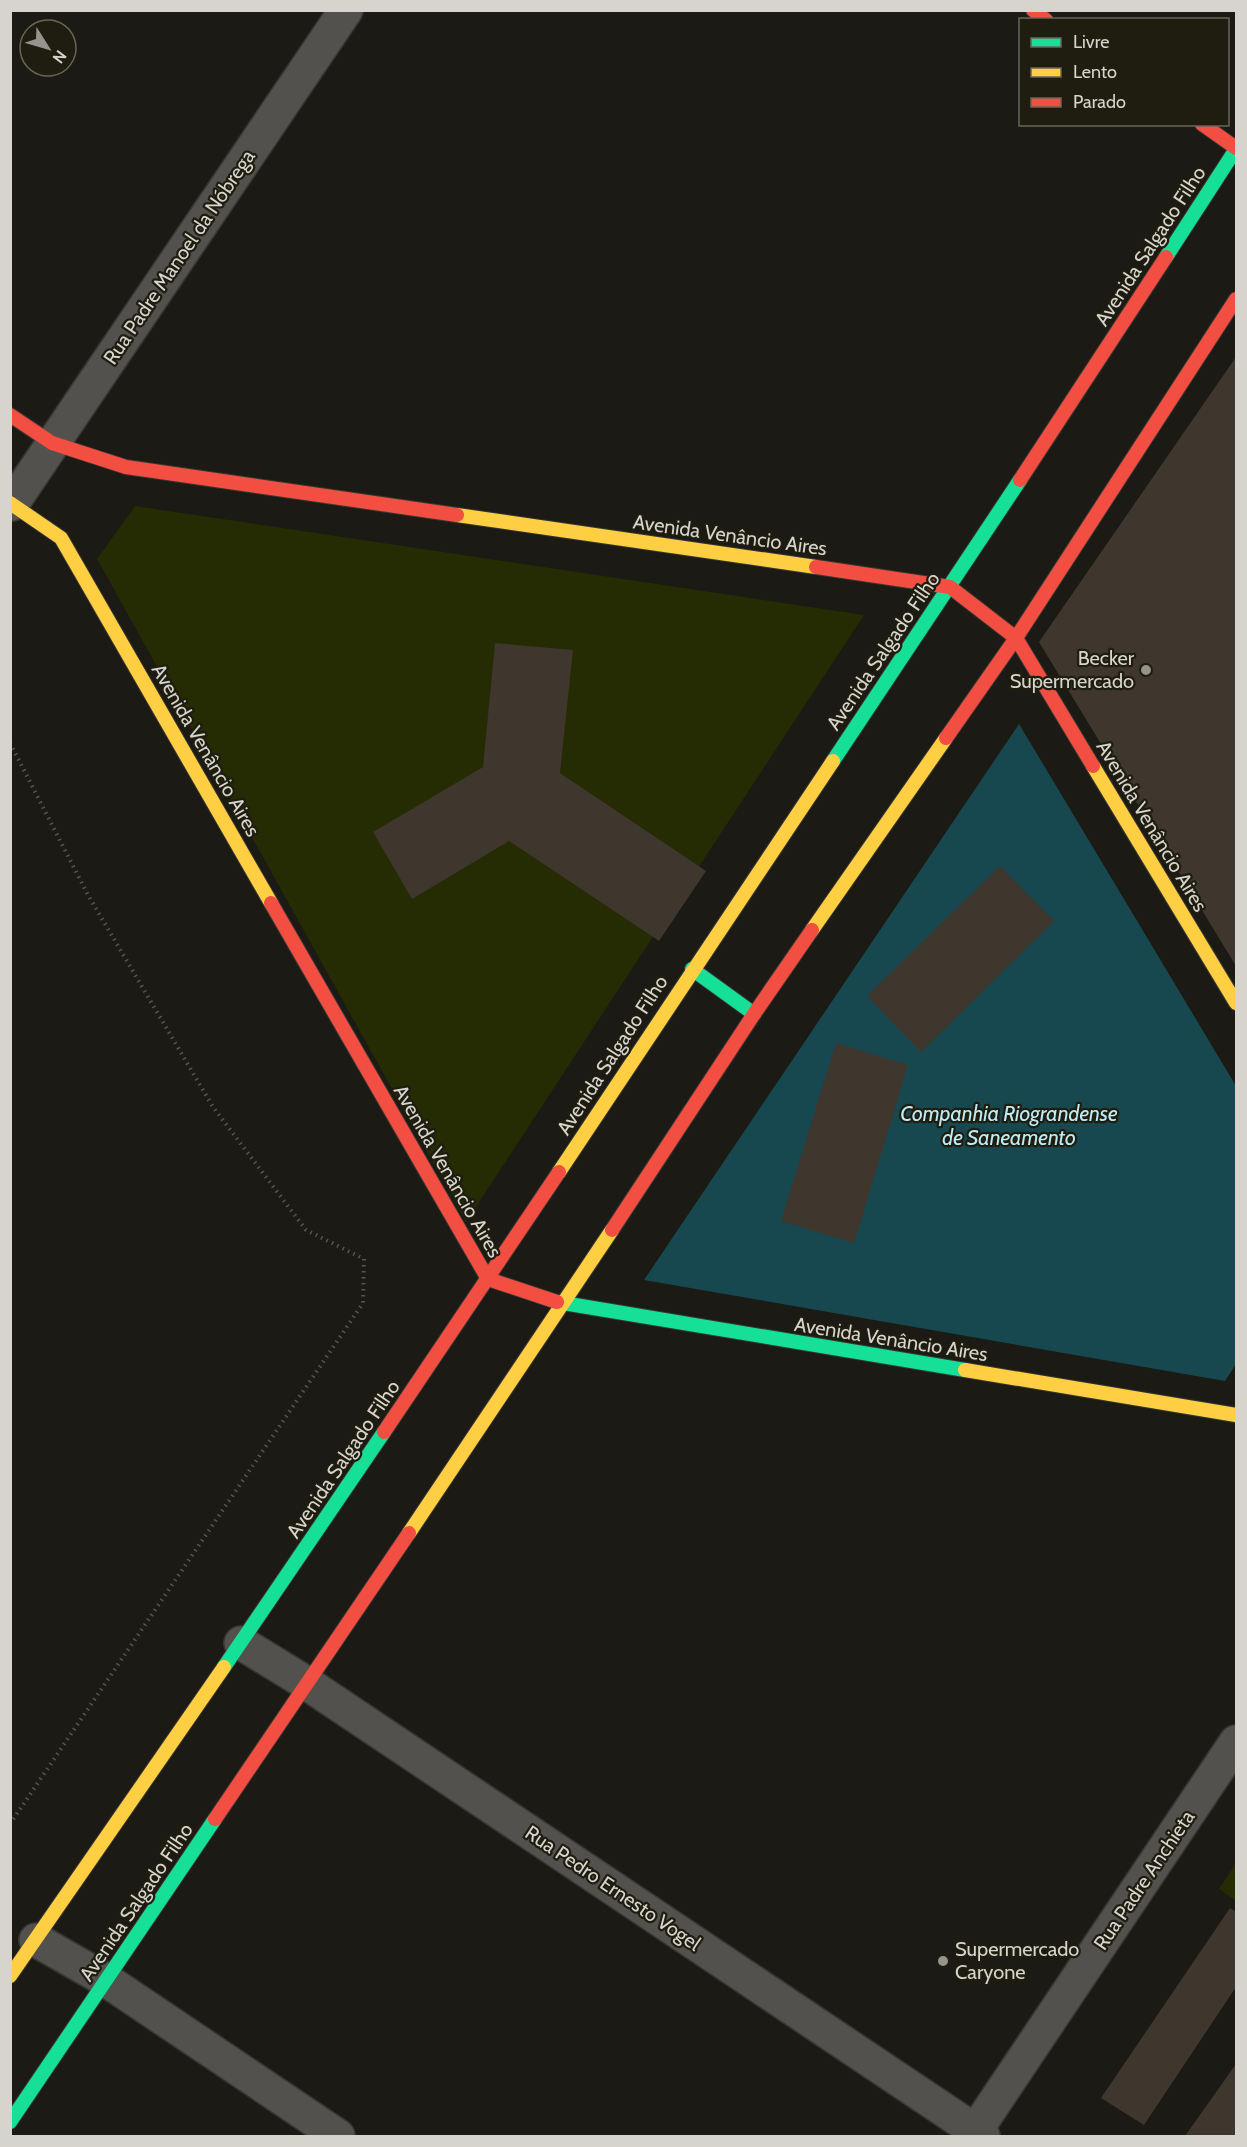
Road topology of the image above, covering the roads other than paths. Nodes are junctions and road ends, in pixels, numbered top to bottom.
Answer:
1 (346, 10) edge
2 (1205, 126) edge
3 (1236, 148) edge
4 (1236, 299) edge
5 (10, 415) edge
6 (52, 443) junction
7 (11, 504) edge
8 (950, 587) junction
9 (1016, 638) junction
10 (692, 969) junction
11 (1236, 1003) edge
12 (754, 1014) junction
13 (488, 1280) junction
14 (564, 1304) junction
15 (1236, 1415) edge
16 (241, 1643) junction
17 (308, 1684) junction
18 (1236, 1742) edge
19 (36, 1940) junction
20 (10, 1977) edge
21 (106, 1980) junction
22 (10, 2122) edge
23 (977, 2135) edge
24 (338, 2136) edge

1 - 6 street, Rua Padre Manoel da Nóbrega
2 - 3 main road
3 - 8 main road, Avenida Salgado Filho
4 - 9 main road, Avenida Salgado Filho
5 - 6 main road, Avenida Venâncio Aires
6 - 7 street, Rua Padre Manoel da Nóbrega
6 - 8 main road, Avenida Venâncio Aires
7 - 13 main road, Avenida Venâncio Aires
8 - 9 main road, Avenida Venâncio Aires
8 - 10 main road, Avenida Salgado Filho
9 - 11 main road, Avenida Venâncio Aires
9 - 12 main road, Avenida Salgado Filho
10 - 12 main road
10 - 13 main road, Avenida Salgado Filho
12 - 14 main road, Avenida Salgado Filho
13 - 14 main road, Avenida Venâncio Aires
13 - 16 main road, Avenida Salgado Filho
14 - 15 main road, Avenida Venâncio Aires
14 - 17 main road, Avenida Salgado Filho
16 - 17 street, Rua Pedro Ernesto Vogel
16 - 19 main road, Avenida Salgado Filho
17 - 21 main road, Avenida Salgado Filho
17 - 23 street, Rua Pedro Ernesto Vogel
18 - 23 street, Rua Padre Anchieta
19 - 20 main road, Avenida Salgado Filho
19 - 21 street
21 - 22 main road, Avenida Salgado Filho
21 - 24 street

